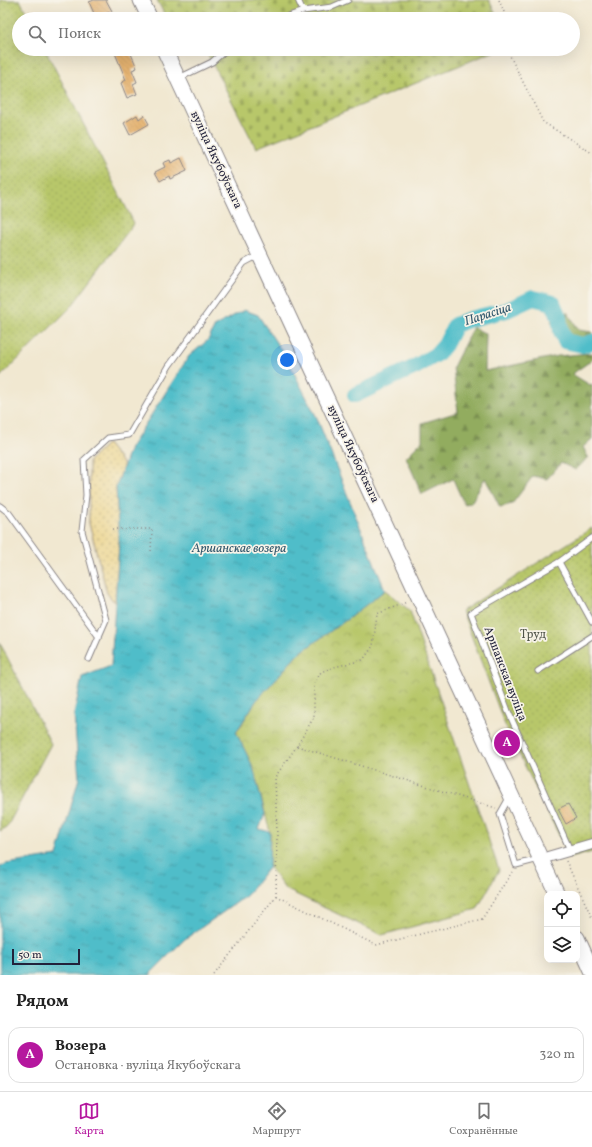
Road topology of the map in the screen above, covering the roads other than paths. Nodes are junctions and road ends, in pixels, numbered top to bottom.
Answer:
1 (141, 0) edge
2 (298, 0) edge
3 (348, 0) edge
4 (303, 11) junction
5 (147, 12) edge
6 (300, 12) edge
7 (167, 56) edge
8 (219, 56) edge
9 (178, 79) junction
10 (260, 254) junction
11 (0, 506) edge
12 (592, 538) edge
13 (559, 562) junction
14 (592, 622) edge
15 (592, 636) edge
16 (99, 637) junction
17 (89, 659) dead end
18 (538, 671) dead end
19 (511, 796) junction
20 (592, 844) edge
21 (566, 851) junction
22 (541, 859) junction
23 (556, 891) edge
24 (580, 945) edge
25 (592, 971) edge

1 - 5 main road
2 - 4 lane
3 - 4 lane
4 - 6 lane
7 - 9 main road, вуліца Якубоўскага
8 - 9 lane
9 - 10 main road, вуліца Якубоўскага
10 - 16 lane
10 - 19 main road, вуліца Якубоўскага
11 - 16 lane
12 - 13 lane
13 - 14 lane
13 - 21 lane, Аршанская вуліца
15 - 18 lane
16 - 17 lane
19 - 22 main road, вуліца Якубоўскага
19 - 22 lane
20 - 21 street
21 - 22 street
22 - 23 main road, вуліца Якубоўскага
24 - 25 main road

